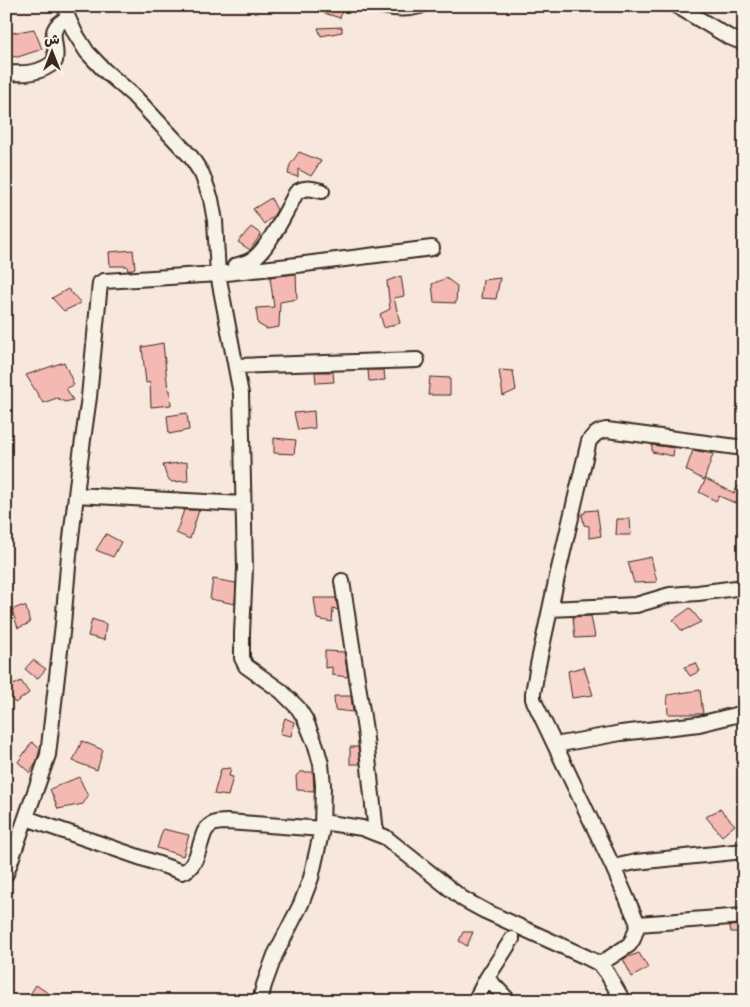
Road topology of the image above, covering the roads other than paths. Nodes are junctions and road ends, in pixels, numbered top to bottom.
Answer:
1 (382, 6) edge
2 (420, 6) edge
3 (677, 6) edge
4 (67, 12) edge
5 (744, 43) edge
6 (6, 73) edge
7 (322, 192) dead end
8 (432, 248) dead end
9 (223, 273) junction
10 (417, 360) dead end
11 (236, 366) junction
12 (744, 448) edge
13 (76, 495) junction
14 (243, 504) junction
15 (342, 581) dead end
16 (744, 587) edge
17 (550, 609) junction
18 (744, 713) edge
19 (555, 745) junction
20 (26, 818) junction
21 (322, 825) junction
22 (376, 833) junction
23 (744, 851) edge
24 (613, 866) junction
25 (6, 874) edge
26 (744, 916) edge
27 (638, 924) junction
28 (512, 940) dead end
29 (600, 964) junction
30 (487, 978) junction
31 (260, 1001) edge
32 (475, 1001) edge
33 (509, 1001) edge
34 (623, 1001) edge

1 - 2 street
3 - 5 street
4 - 6 street
4 - 9 street
7 - 9 street
8 - 9 street
9 - 11 street
9 - 13 street
10 - 11 street
11 - 14 street
12 - 17 street
13 - 14 street
13 - 20 street
14 - 21 street
15 - 22 street
16 - 17 street
17 - 19 street
18 - 19 street
19 - 24 street
20 - 21 street
20 - 25 street
21 - 22 street
21 - 31 street
22 - 29 street
23 - 24 street
24 - 27 street
26 - 27 street
27 - 29 street
28 - 30 street
29 - 34 street
30 - 32 street
30 - 33 street

